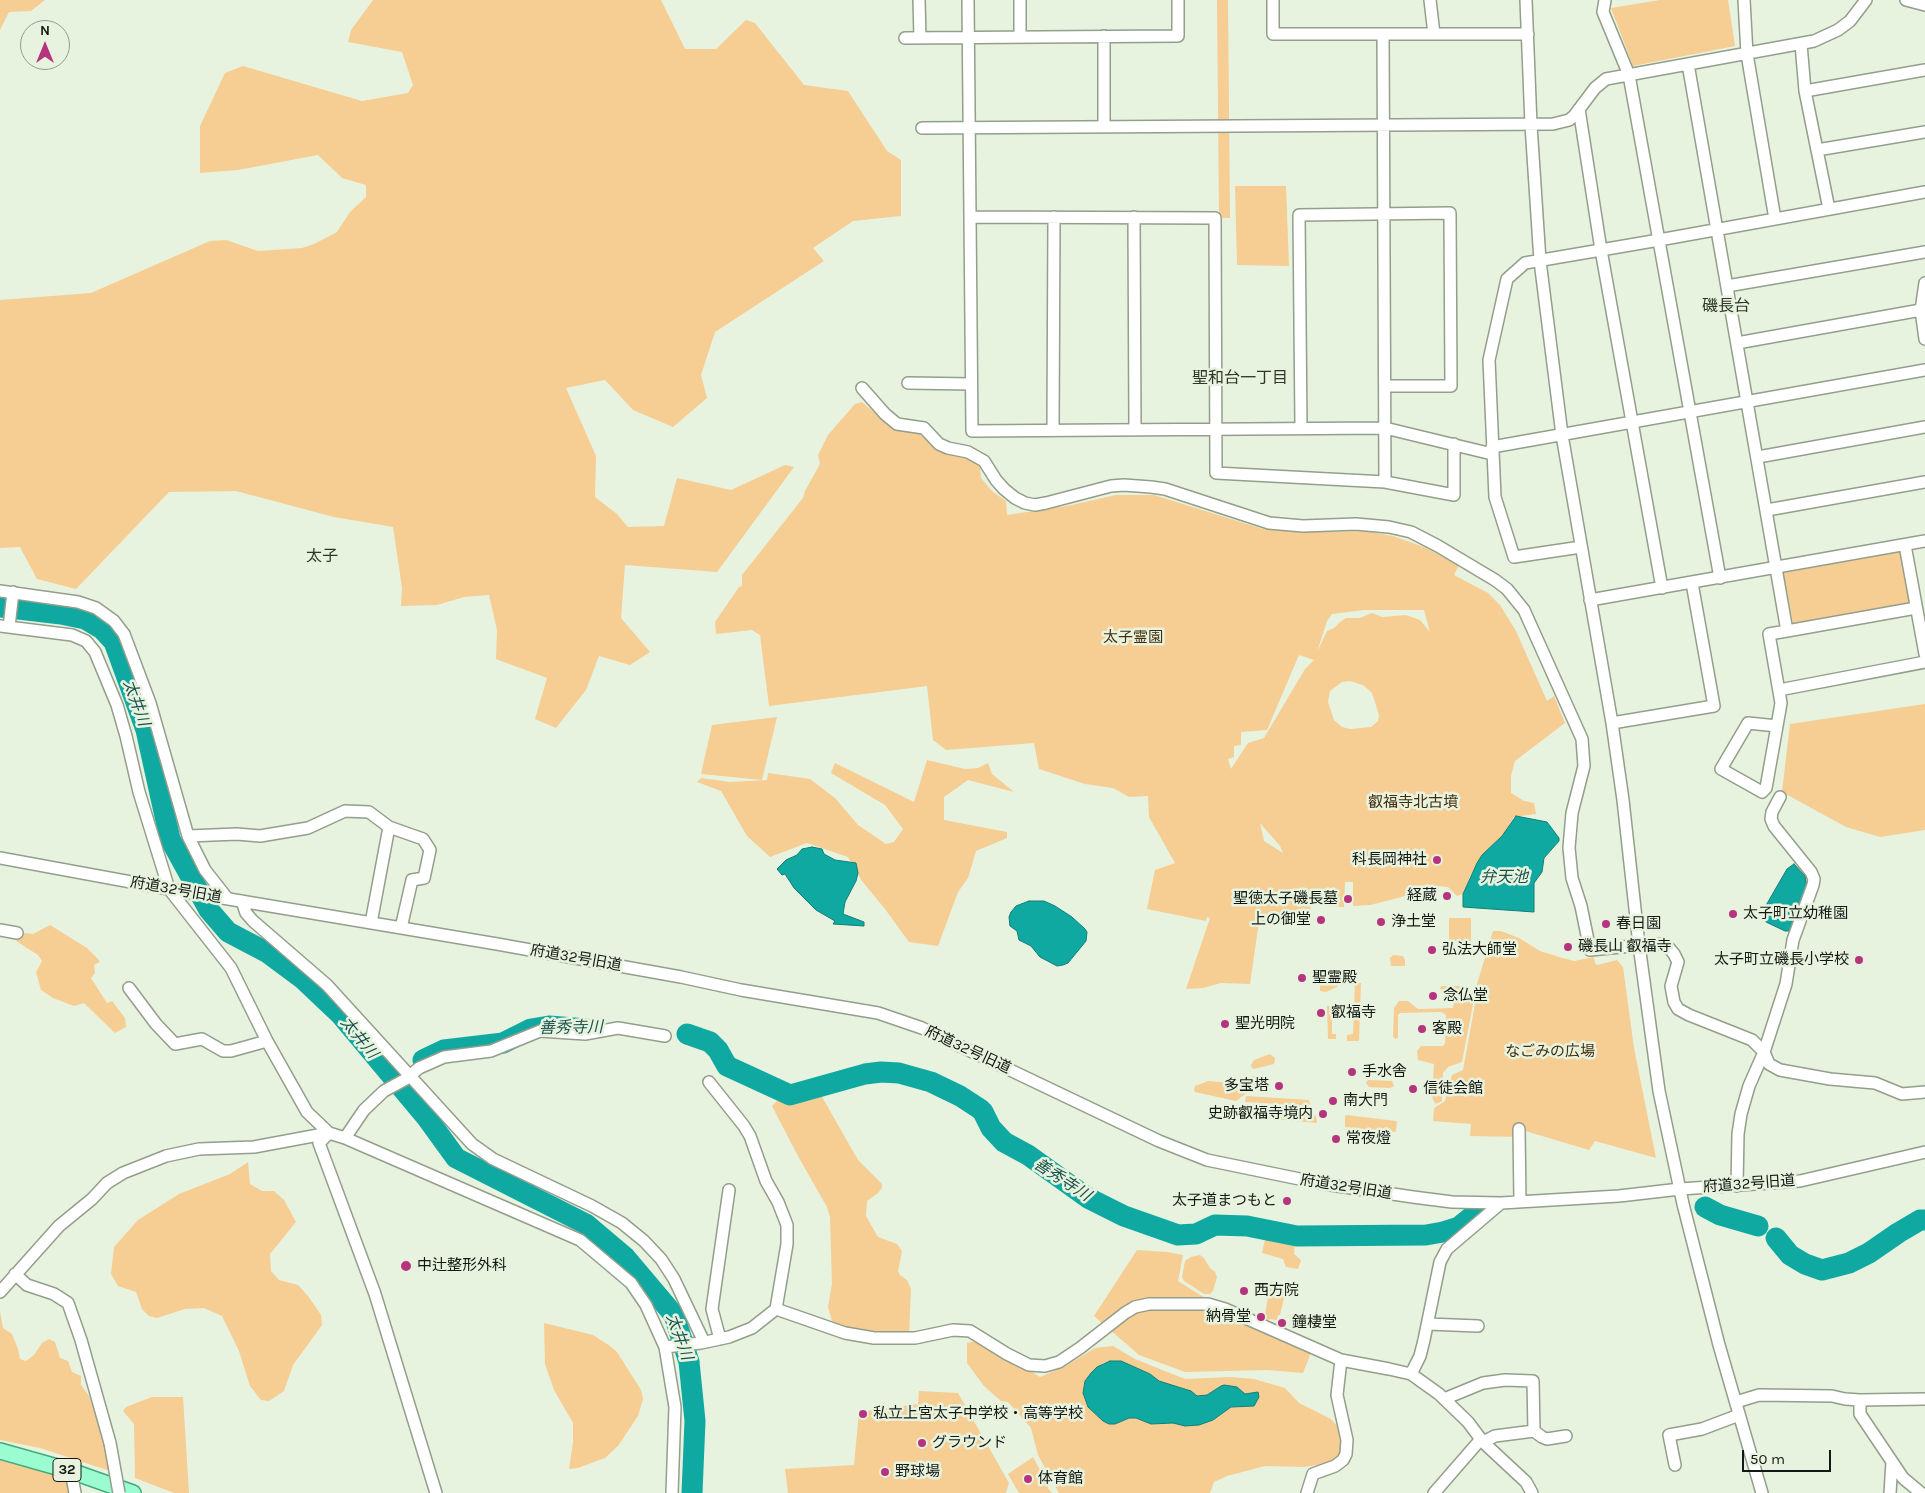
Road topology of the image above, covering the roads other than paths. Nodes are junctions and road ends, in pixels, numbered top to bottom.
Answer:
1 (919, 0) edge
2 (968, 0) edge
3 (1020, 0) edge
4 (1178, 0) edge
5 (1274, 0) edge
6 (1430, 0) edge
7 (1526, 0) edge
8 (1606, 0) edge
9 (1744, 0) edge
10 (1866, 0) edge
11 (1906, 0) edge
12 (1925, 5) edge
13 (1383, 34) junction
14 (1434, 34) junction
15 (1528, 34) junction
16 (1104, 36) junction
17 (1020, 37) junction
18 (905, 38) dead end
19 (920, 38) junction
20 (968, 38) junction
21 (1801, 44) junction
22 (1747, 54) junction
23 (1688, 64) junction
24 (1925, 70) edge
25 (1630, 75) junction
26 (1805, 90) junction
27 (1579, 109) junction
28 (1384, 124) junction
29 (1531, 125) junction
30 (1104, 127) junction
31 (922, 128) dead end
32 (969, 128) junction
33 (1925, 132) edge
34 (1817, 150) junction
35 (1925, 192) edge
36 (1828, 209) junction
37 (1384, 214) junction
38 (1134, 217) junction
39 (970, 218) junction
40 (1054, 218) junction
41 (1775, 219) junction
42 (1717, 230) junction
43 (1659, 240) junction
44 (1601, 250) junction
45 (1925, 252) edge
46 (1540, 261) junction
47 (1925, 284) edge
48 (1727, 286) junction
49 (1921, 310) junction
50 (1925, 339) edge
51 (1737, 343) junction
52 (1925, 370) edge
53 (908, 383) dead end
54 (971, 384) junction
55 (1385, 386) junction
56 (862, 388) dead end
57 (1748, 402) junction
58 (1689, 413) junction
59 (1632, 423) junction
60 (1301, 427) junction
61 (1925, 427) edge
62 (1135, 428) junction
63 (1216, 428) junction
64 (1385, 428) junction
65 (1053, 429) junction
66 (972, 431) junction
67 (1562, 436) junction
68 (1454, 444) junction
69 (1492, 451) junction
70 (968, 452) junction
71 (1758, 457) junction
72 (1385, 482) junction
73 (1925, 482) edge
74 (1767, 510) junction
75 (1925, 541) edge
76 (1905, 545) junction
77 (1581, 547) junction
78 (1777, 568) junction
79 (1720, 578) junction
80 (1692, 583) junction
81 (1662, 588) junction
82 (0, 591) edge
83 (13, 595) junction
84 (1590, 600) junction
85 (1916, 608) junction
86 (6, 624) edge
87 (1787, 631) junction
88 (1925, 654) edge
89 (1925, 662) edge
90 (1779, 690) junction
91 (1612, 723) junction
92 (1777, 726) junction
93 (1780, 797) dead end
94 (389, 826) junction
95 (188, 836) junction
96 (0, 858) edge
97 (170, 889) junction
98 (223, 898) junction
99 (242, 901) junction
100 (371, 923) junction
101 (401, 928) junction
102 (0, 930) edge
103 (17, 933) dead end
104 (1639, 945) junction
105 (129, 988) dead end
106 (665, 1036) dead end
107 (267, 1041) junction
108 (1764, 1052) junction
109 (408, 1077) junction
110 (709, 1082) dead end
111 (1925, 1092) edge
112 (1518, 1130) dead end
113 (329, 1133) junction
114 (345, 1138) junction
115 (1925, 1152) edge
116 (1736, 1186) junction
117 (1680, 1189) junction
118 (729, 1190) dead end
119 (1520, 1202) junction
120 (1501, 1203) junction
121 (15, 1274) junction
122 (0, 1292) edge
123 (776, 1310) junction
124 (1428, 1324) junction
125 (1478, 1326) dead end
126 (720, 1339) junction
127 (702, 1343) junction
128 (668, 1347) junction
129 (1340, 1360) junction
130 (1411, 1374) junction
131 (1444, 1398) junction
132 (1925, 1399) edge
133 (1860, 1400) junction
134 (1736, 1402) junction
135 (1740, 1415) junction
136 (1534, 1431) junction
137 (1566, 1436) dead end
138 (1482, 1441) junction
139 (0, 1450) edge
140 (1892, 1462) junction
141 (1674, 1465) dead end
142 (71, 1472) junction
143 (75, 1493) edge
144 (119, 1493) edge
145 (133, 1493) edge
146 (436, 1493) edge
147 (672, 1493) edge
148 (1307, 1493) edge
149 (1434, 1493) edge
150 (1532, 1493) edge
151 (1762, 1493) edge
152 (1890, 1493) edge
153 (1921, 1493) edge

1 - 19 street
2 - 20 street
3 - 17 street
4 - 16 street
5 - 13 street
6 - 14 street
7 - 15 street
8 - 25 street
9 - 22 street
10 - 21 street
11 - 12 street
13 - 14 street
13 - 28 street
14 - 15 street
15 - 29 street
16 - 17 street
16 - 30 street
17 - 20 street
18 - 19 street
19 - 20 street
20 - 32 street
21 - 22 street
21 - 26 street
22 - 23 street
22 - 41 street
23 - 25 street
23 - 42 street
24 - 26 street
25 - 27 street
25 - 43 street
26 - 34 street
27 - 29 street
27 - 44 street
28 - 29 street
28 - 30 street
28 - 37 street
29 - 46 street
30 - 32 street
31 - 32 street
32 - 39 street
33 - 34 street
34 - 36 street
35 - 36 street
36 - 41 street
37 - 55 street
37 - 55 street
37 - 60 street
38 - 40 street
38 - 62 street
38 - 63 street
39 - 40 street
39 - 54 street
40 - 65 street
41 - 42 street
42 - 43 street
42 - 48 street
43 - 44 street
43 - 58 street
44 - 46 street
44 - 59 street
45 - 48 street
46 - 67 street
46 - 69 street
47 - 49 street
48 - 51 street
49 - 50 street
49 - 51 street
51 - 57 street
52 - 57 street
53 - 54 street
54 - 66 street
55 - 64 street
56 - 70 street
57 - 58 street
57 - 71 street
58 - 59 street
58 - 79 street
59 - 67 street
59 - 81 street
60 - 63 street
60 - 64 street
61 - 71 street
62 - 63 street
62 - 65 street
63 - 72 street
64 - 68 street
64 - 72 street
65 - 66 street
66 - 70 street
67 - 69 street
67 - 77 street
68 - 69 street
68 - 72 street
69 - 77 street
70 - 104 street
71 - 74 street
73 - 74 street
74 - 78 street
75 - 76 street
76 - 78 street
76 - 85 street
77 - 84 street
78 - 79 street
78 - 87 street
79 - 80 street
80 - 81 street
80 - 91 street
81 - 84 street
82 - 83 street
83 - 86 street
83 - 95 street
84 - 91 street
85 - 87 street
85 - 88 street
86 - 97 street
87 - 90 street
89 - 90 street
90 - 92 street
91 - 104 street
92 - 92 street
93 - 108 street
94 - 95 street
94 - 100 street
94 - 101 street
95 - 98 street
96 - 97 street, 府道32号旧道
97 - 98 street, 府道32号旧道
97 - 107 street
98 - 99 street, 府道32号旧道
99 - 100 street, 府道32号旧道
99 - 109 street
100 - 101 street, 府道32号旧道
101 - 120 street, 府道32号旧道
102 - 103 street
104 - 108 street
104 - 117 street
105 - 107 street
106 - 109 street
107 - 113 street
108 - 111 street
108 - 116 street
109 - 114 street
109 - 127 street
110 - 123 street
112 - 119 street
113 - 114 street
113 - 121 street
113 - 146 street
114 - 128 street
115 - 116 street, 府道32号旧道
116 - 117 street, 府道32号旧道
117 - 119 street, 府道32号旧道
117 - 134 street
118 - 126 street
119 - 120 street, 府道32号旧道
120 - 124 street
121 - 122 street
121 - 144 street, bridge
123 - 126 street
123 - 129 street
124 - 125 street
124 - 130 street
126 - 127 street
127 - 128 street
128 - 147 street
129 - 130 street
129 - 148 street
130 - 131 street
131 - 136 street
131 - 138 street
132 - 133 street
133 - 134 street
133 - 140 street
134 - 135 street
135 - 141 street
135 - 151 street
136 - 137 street
136 - 138 street
138 - 149 street
138 - 150 street
139 - 142 main road, 32
140 - 152 street
140 - 153 street
142 - 143 street
142 - 145 main road, 32

